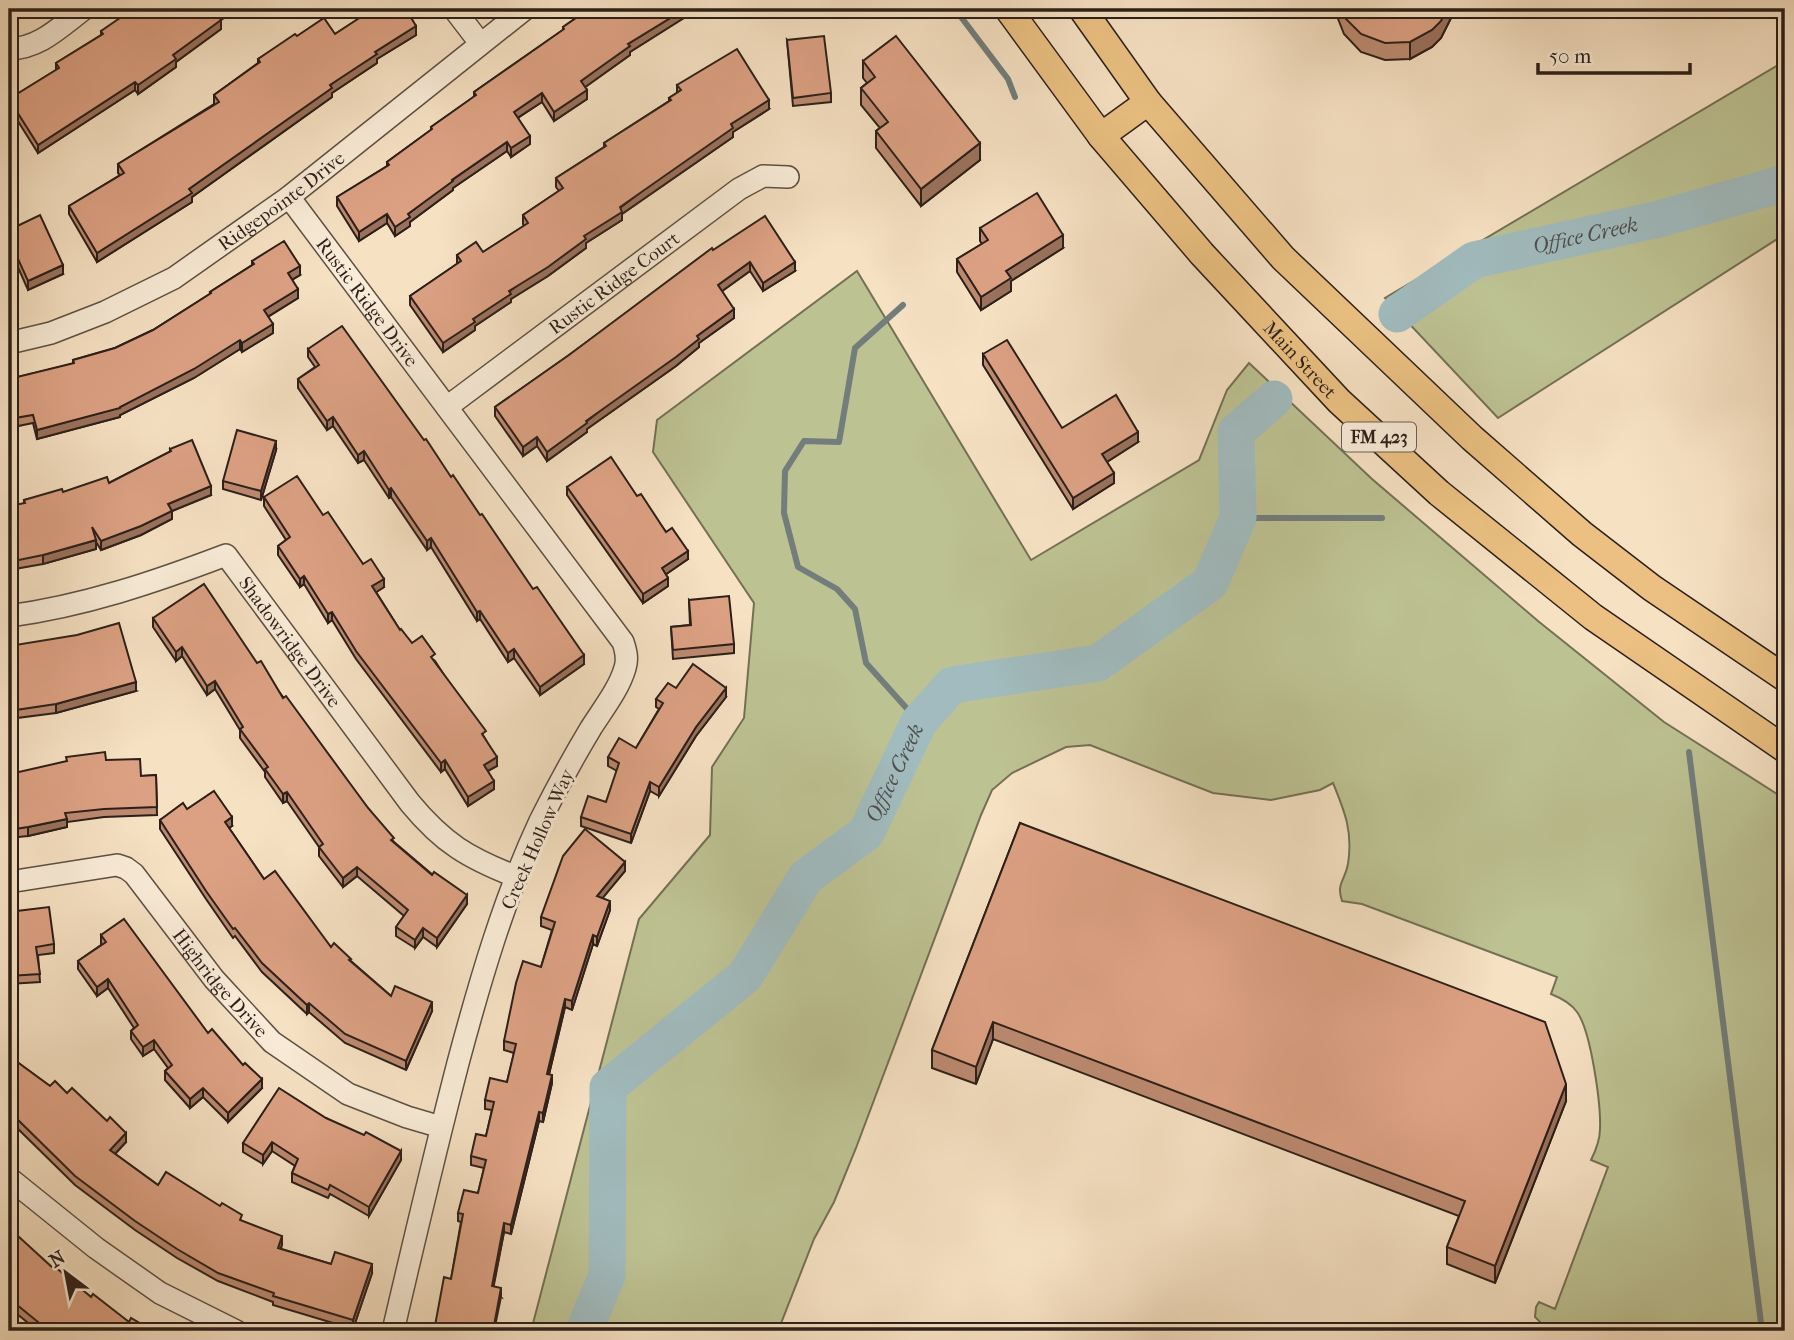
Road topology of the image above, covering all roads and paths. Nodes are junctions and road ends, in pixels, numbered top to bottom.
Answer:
1 (84, 9) edge
2 (454, 9) edge
3 (525, 9) edge
4 (1008, 9) edge
5 (1082, 9) edge
6 (480, 43) junction
7 (9, 49) edge
8 (1149, 102) junction
9 (1101, 136) junction
10 (788, 177) dead end
11 (289, 197) junction
12 (9, 343) edge
13 (447, 407) junction
14 (9, 616) edge
15 (1785, 678) edge
16 (1785, 749) edge
17 (517, 877) junction
18 (9, 882) edge
19 (441, 1127) junction
20 (9, 1178) edge
21 (236, 1331) edge
22 (393, 1331) edge

1 - 7 street
2 - 6 street
3 - 6 street, Ridgepointe Drive
4 - 9 main road, Main Street / FM 423
5 - 8 main road, FM 423
6 - 11 street, Ridgepointe Drive
8 - 9 main road
8 - 15 main road, FM 423
9 - 16 main road, Main Street / FM 423
10 - 13 street, Rustic Ridge Court
11 - 12 street, Ridgepointe Drive
11 - 13 street, Rustic Ridge Drive
13 - 17 street, Creek Hollow Way
14 - 17 street, Shadowridge Drive
17 - 19 street, Creek Hollow Way
18 - 19 street, Highridge Drive
19 - 22 street, Creek Hollow Way
20 - 21 street

